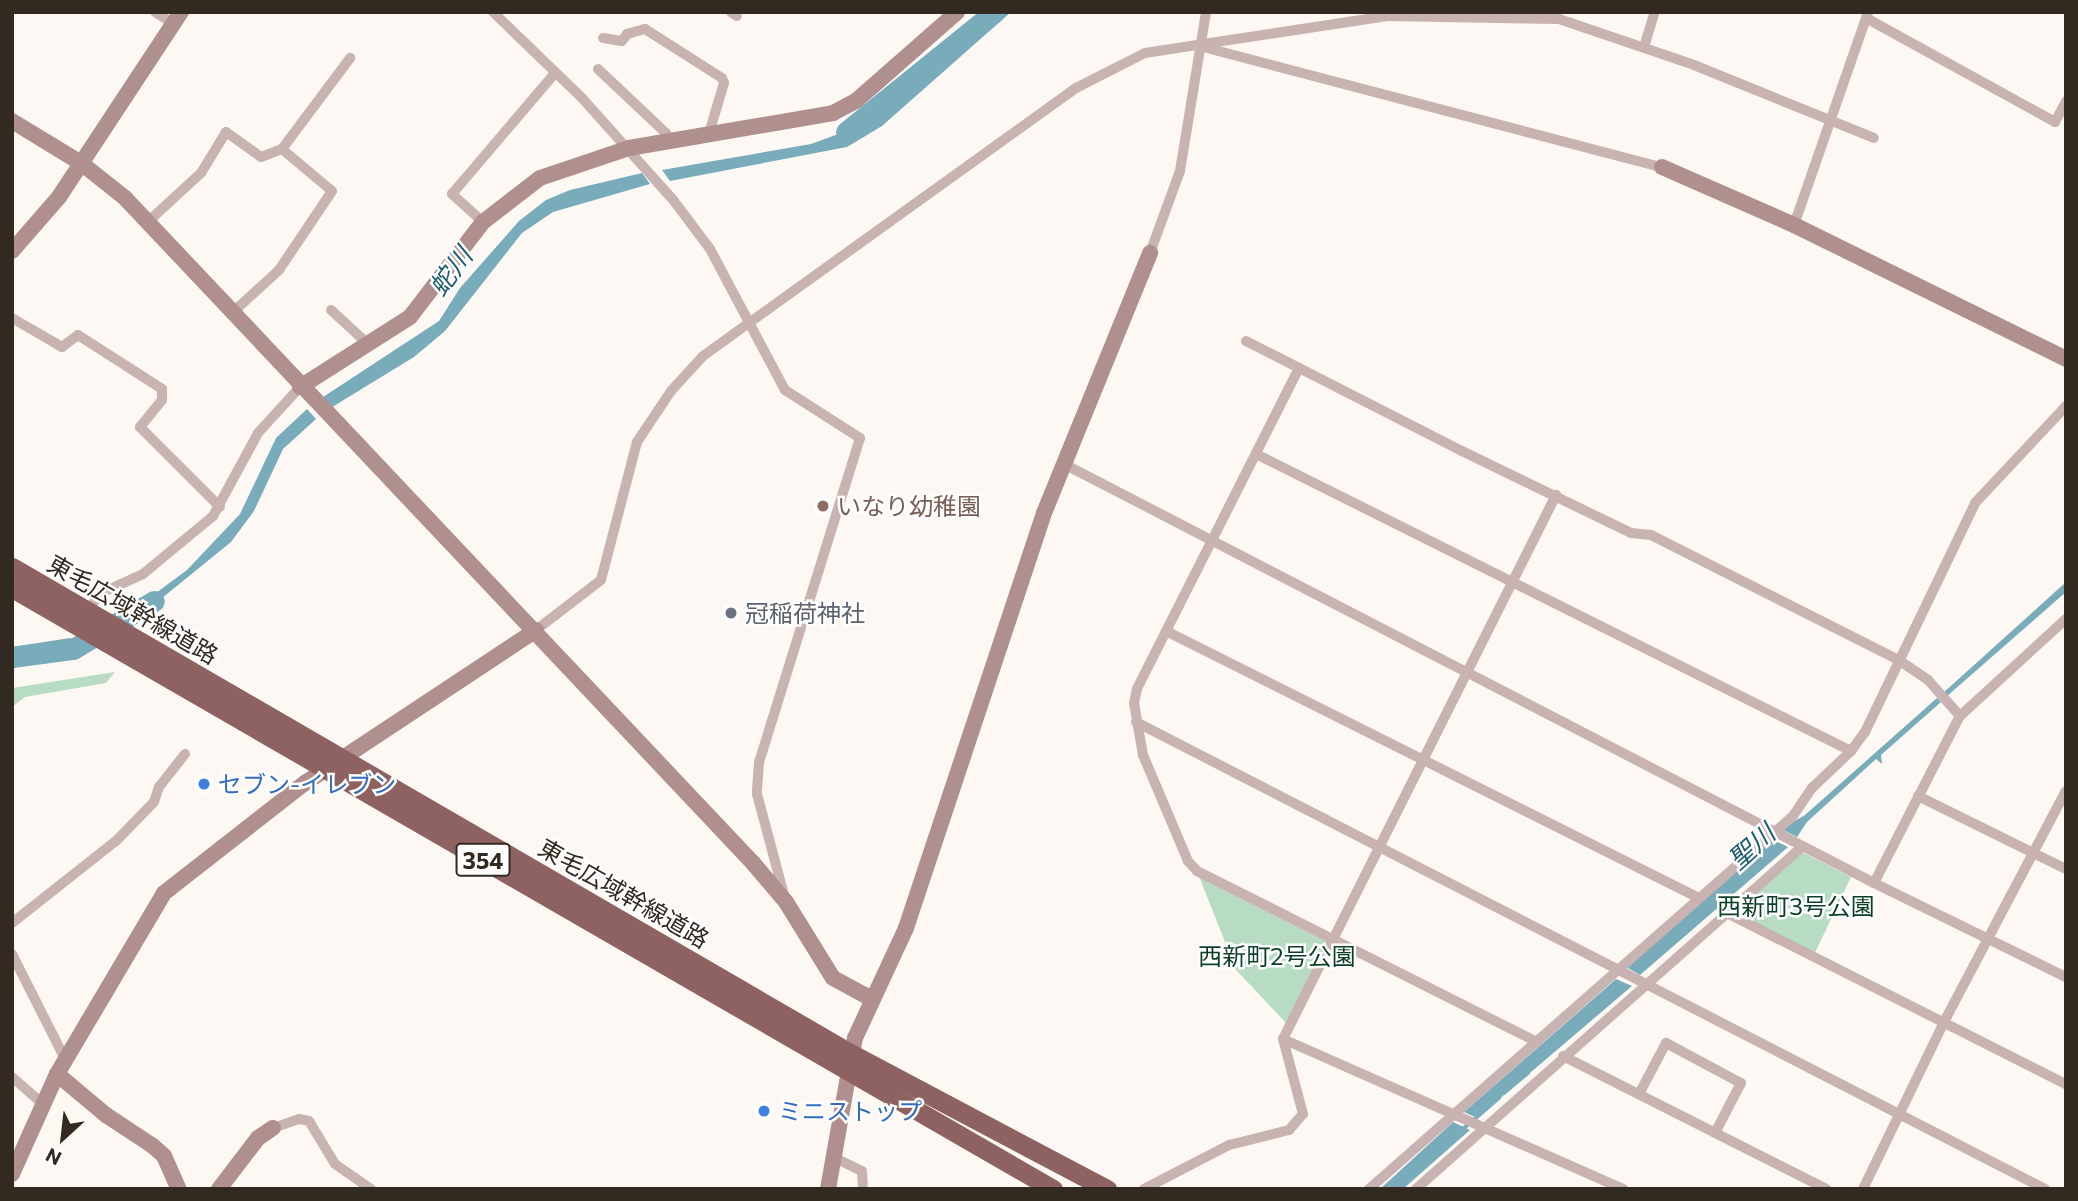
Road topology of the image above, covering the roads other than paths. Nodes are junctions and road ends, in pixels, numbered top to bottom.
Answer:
1 (155, 12) edge
2 (494, 12) edge
3 (957, 12) edge
4 (1206, 12) edge
5 (1655, 12) edge
6 (1867, 15) edge
7 (178, 18) edge
8 (603, 38) dead end
9 (1201, 46) junction
10 (1644, 47) junction
11 (350, 58) dead end
12 (598, 69) dead end
13 (555, 73) junction
14 (2066, 101) edge
15 (1829, 120) junction
16 (12, 121) edge
17 (714, 136) junction
18 (1874, 138) dead end
19 (668, 144) junction
20 (282, 149) junction
21 (634, 153) junction
22 (81, 163) junction
23 (1662, 167) joint
24 (483, 222) junction
25 (1794, 225) junction
26 (152, 226) junction
27 (12, 251) edge
28 (1150, 253) joint
29 (331, 310) dead end
30 (231, 314) junction
31 (12, 318) edge
32 (748, 324) junction
33 (1246, 341) dead end
34 (368, 344) junction
35 (2066, 359) edge
36 (1299, 368) junction
37 (302, 389) junction
38 (2066, 406) edge
39 (1256, 454) junction
40 (1064, 464) junction
41 (1556, 495) junction
42 (220, 507) junction
43 (1212, 537) junction
44 (12, 567) edge
45 (1511, 585) junction
46 (12, 588) edge
47 (90, 612) junction
48 (2066, 620) edge
49 (536, 630) junction
50 (1166, 631) junction
51 (1900, 661) junction
52 (1467, 673) junction
53 (1957, 712) junction
54 (1136, 722) junction
55 (1851, 751) junction
56 (185, 754) dead end
57 (1423, 758) junction
58 (344, 759) junction
59 (327, 769) junction
60 (2066, 792) edge
61 (1918, 796) junction
62 (1776, 832) junction
63 (1798, 843) junction
64 (1378, 849) junction
65 (2032, 853) junction
66 (2066, 869) edge
67 (1874, 883) junction
68 (1699, 898) junction
69 (786, 902) junction
70 (1725, 912) junction
71 (12, 922) edge
72 (1333, 938) junction
73 (1987, 940) junction
74 (12, 954) edge
75 (1620, 970) junction
76 (2066, 977) edge
77 (1643, 982) junction
78 (872, 999) junction
79 (1944, 1022) junction
80 (1283, 1039) junction
81 (1537, 1042) junction
82 (1563, 1056) junction
83 (65, 1059) junction
84 (848, 1062) junction
85 (57, 1074) junction
86 (12, 1077) edge
87 (2066, 1084) edge
88 (1639, 1094) junction
89 (43, 1104) junction
90 (1457, 1115) junction
91 (1899, 1115) junction
92 (1482, 1126) junction
93 (273, 1128) joint
94 (1715, 1133) junction
95 (18, 1144) edge
96 (833, 1157) junction
97 (12, 1174) edge
98 (179, 1189) edge
99 (219, 1189) edge
100 (371, 1189) edge
101 (828, 1189) edge
102 (863, 1189) edge
103 (1053, 1189) edge
104 (1107, 1189) edge
105 (1144, 1189) edge
106 (1369, 1189) edge
107 (1416, 1189) edge
108 (1623, 1189) edge
109 (1826, 1189) edge
110 (1863, 1189) edge
111 (2045, 1189) edge

1 - 7 street
2 - 13 street
3 - 17 street
4 - 9 street
5 - 10 street
6 - 14 street
6 - 15 street
7 - 22 street
8 - 17 street
9 - 10 street
9 - 23 street
9 - 28 street
9 - 32 street
10 - 15 street
11 - 20 street
12 - 19 street
13 - 21 street
13 - 24 street
15 - 18 street
15 - 25 street
16 - 22 street
17 - 19 street
19 - 21 street
20 - 26 street
20 - 30 street
21 - 24 street
21 - 32 street
22 - 26 street
22 - 27 street
23 - 25 street
24 - 34 street
25 - 35 street
26 - 30 street
28 - 40 street
29 - 34 street
30 - 37 street
31 - 42 street
32 - 49 street
32 - 69 street
33 - 36 street
34 - 37 street
36 - 39 street
36 - 41 street
37 - 42 street
37 - 49 street
38 - 51 street
39 - 43 street
39 - 45 street
40 - 43 street
40 - 78 street
41 - 45 street
41 - 51 street
42 - 47 street
43 - 50 street
43 - 52 street
44 - 47 highway, 東毛広域幹線道路 / 354
45 - 52 street
45 - 55 street
46 - 59 highway, 東毛広域幹線道路 / 354
47 - 58 highway, 東毛広域幹線道路 / 354
48 - 53 street
49 - 58 street
49 - 69 street
50 - 54 street
50 - 57 street
51 - 53 street
51 - 55 street
52 - 57 street
52 - 62 street
53 - 61 street
54 - 64 street
54 - 72 street
55 - 62 street
56 - 71 street
57 - 64 street
57 - 68 street
58 - 59 street
58 - 84 highway, 東毛広域幹線道路 / 354
59 - 83 street
59 - 84 highway, 東毛広域幹線道路 / 354
60 - 65 street
61 - 65 street
61 - 67 street
62 - 63 street
62 - 68 street
63 - 67 street
63 - 70 street
64 - 72 street
64 - 75 street
65 - 66 street
65 - 73 street
67 - 73 street
68 - 75 street
69 - 78 street
70 - 77 street
70 - 79 street
72 - 80 street
72 - 81 street
73 - 76 street
73 - 79 street
74 - 83 street
75 - 77 street
75 - 81 street
77 - 82 street
77 - 91 street
78 - 84 street
79 - 87 street
79 - 91 street
80 - 90 street
80 - 105 street
81 - 90 street
82 - 88 street
82 - 92 street
83 - 85 street
84 - 96 street
84 - 103 highway, 東毛広域幹線道路 / 354
84 - 104 highway, 東毛広域幹線道路 / 354
85 - 89 street
85 - 98 street
86 - 89 street
88 - 94 street
88 - 94 street
89 - 95 street
90 - 92 street
90 - 106 street
91 - 110 street
91 - 111 street
92 - 107 street
92 - 108 street
93 - 99 street
93 - 100 street
94 - 109 street
95 - 97 street
96 - 101 street
96 - 102 street

